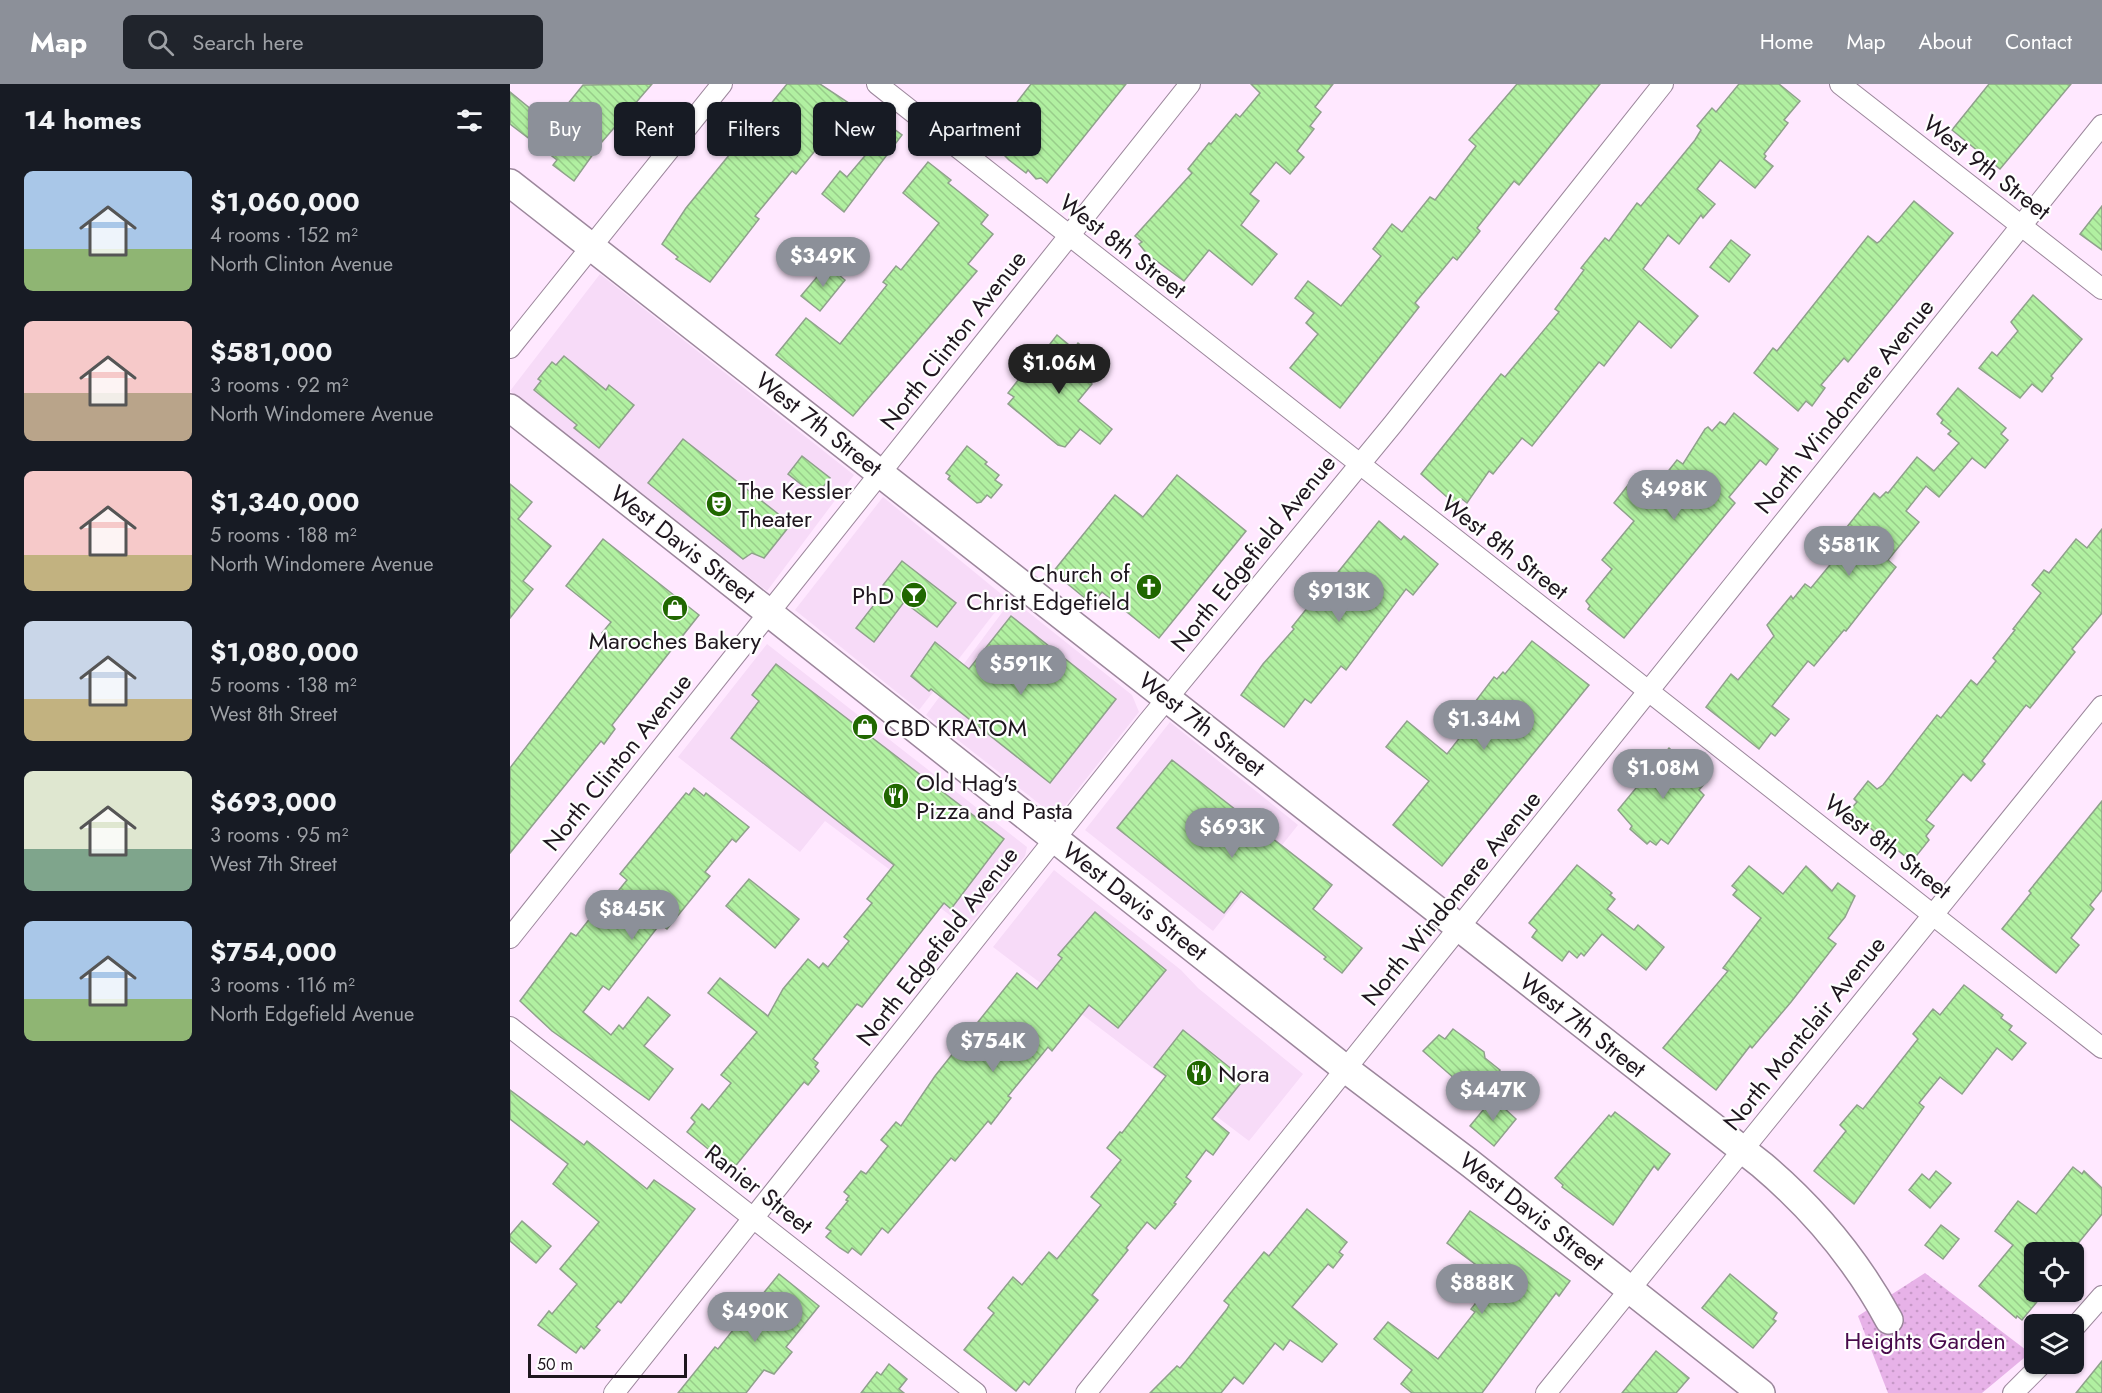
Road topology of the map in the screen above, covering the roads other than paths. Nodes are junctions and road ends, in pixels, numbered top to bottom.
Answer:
1 (722, 84) edge
2 (878, 84) edge
3 (1190, 84) edge
4 (1663, 84) edge
5 (1840, 84) edge
6 (2102, 125) edge
7 (510, 183) edge
8 (2020, 226) junction
9 (1068, 234) junction
10 (590, 247) junction
11 (2102, 289) edge
12 (510, 348) edge
13 (510, 408) edge
14 (1359, 465) junction
15 (882, 473) junction
16 (769, 612) junction
17 (1648, 692) junction
18 (1167, 697) junction
19 (2102, 706) edge
20 (1054, 838) junction
21 (1933, 915) junction
22 (1459, 928) junction
23 (510, 938) edge
24 (510, 1027) edge
25 (2102, 1048) edge
26 (1347, 1070) junction
27 (1743, 1149) junction
28 (754, 1218) junction
29 (1629, 1288) junction
30 (2102, 1296) edge
31 (2084, 1316) edge
32 (1889, 1320) dead end
33 (2032, 1374) edge
34 (614, 1393) edge
35 (976, 1393) edge
36 (1086, 1393) edge
37 (1546, 1393) edge
38 (1761, 1393) edge
39 (2013, 1393) edge

1 - 10 street
2 - 9 street, West 8th Street
3 - 9 street, North Clinton Avenue
4 - 14 street, North Edgefield Avenue
5 - 8 street, West 9th Street
6 - 8 street, North Windomere Avenue
7 - 10 street, West 7th Street
8 - 11 street, West 9th Street
8 - 17 street, North Windomere Avenue
9 - 14 street, West 8th Street
9 - 15 street, North Clinton Avenue
10 - 12 street
10 - 15 street, West 7th Street
13 - 16 street, West Davis Street
14 - 17 street, West 8th Street
14 - 18 street, North Edgefield Avenue
15 - 16 street, North Clinton Avenue
15 - 18 street, West 7th Street
16 - 20 street, West Davis Street
16 - 23 street, North Clinton Avenue
17 - 21 street, West 8th Street
17 - 22 street, North Windomere Avenue
18 - 20 street, North Edgefield Avenue
18 - 22 street, West 7th Street
19 - 21 street, North Montclair Avenue
20 - 26 street, West Davis Street
20 - 28 street, North Edgefield Avenue
21 - 25 street, West 8th Street
21 - 27 street, North Montclair Avenue
22 - 26 street, North Windomere Avenue
22 - 27 street, West 7th Street
24 - 28 street, Ranier Street
26 - 29 street, West Davis Street
26 - 36 street, North Windomere Avenue
27 - 29 street, North Montclair Avenue
27 - 32 street, West 7th Street
28 - 34 street, North Edgefield Avenue
28 - 35 street, Ranier Street
29 - 37 street, North Montclair Avenue
29 - 38 street, West Davis Street
30 - 31 street
33 - 39 street

